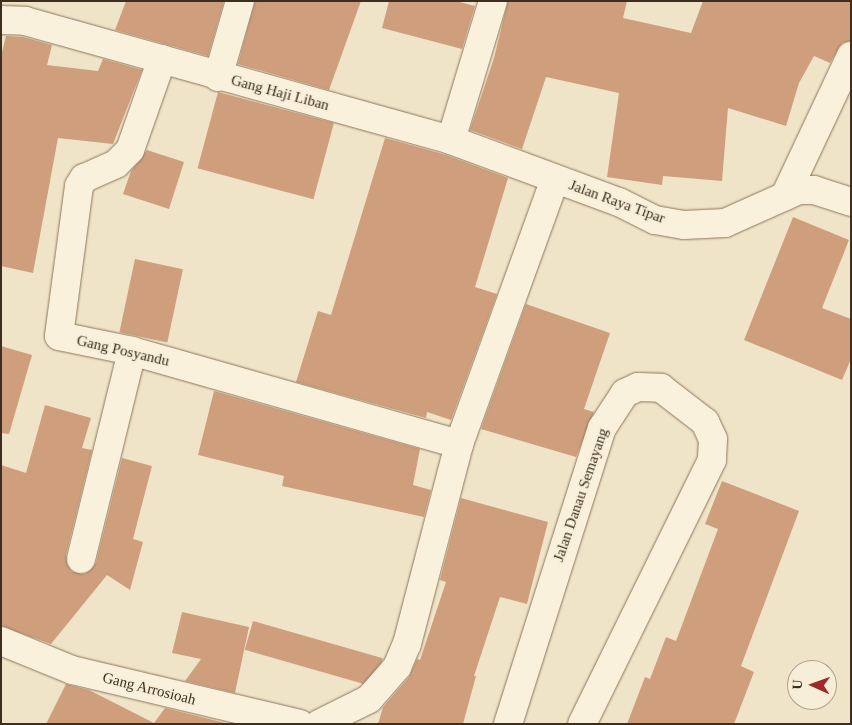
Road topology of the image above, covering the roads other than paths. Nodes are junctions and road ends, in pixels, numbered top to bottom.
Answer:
1 (240, 1) edge
2 (493, 1) edge
3 (1, 20) edge
4 (851, 56) edge
5 (162, 59) junction
6 (218, 77) junction
7 (451, 140) junction
8 (555, 179) junction
9 (786, 196) junction
10 (851, 202) edge
11 (132, 351) junction
12 (459, 444) junction
13 (81, 559) dead end
14 (1, 641) edge
15 (300, 724) edge
16 (319, 724) edge
17 (508, 724) edge
18 (582, 724) edge

1 - 6 street
2 - 7 street
3 - 5 street, Gang Haji Liban
4 - 9 street
5 - 6 street, Gang Haji Liban
5 - 11 street, Gang Posyandu
6 - 7 street, Gang Haji Liban
7 - 8 street, Gang Haji Liban
8 - 9 street, Jalan Raya Tipar
8 - 12 street
9 - 10 street, Jalan Raya Tipar
11 - 12 street, Gang Posyandu
11 - 13 street
12 - 16 street
14 - 15 street, Gang Arrosioah
17 - 18 street, Jalan Danau Semayang

